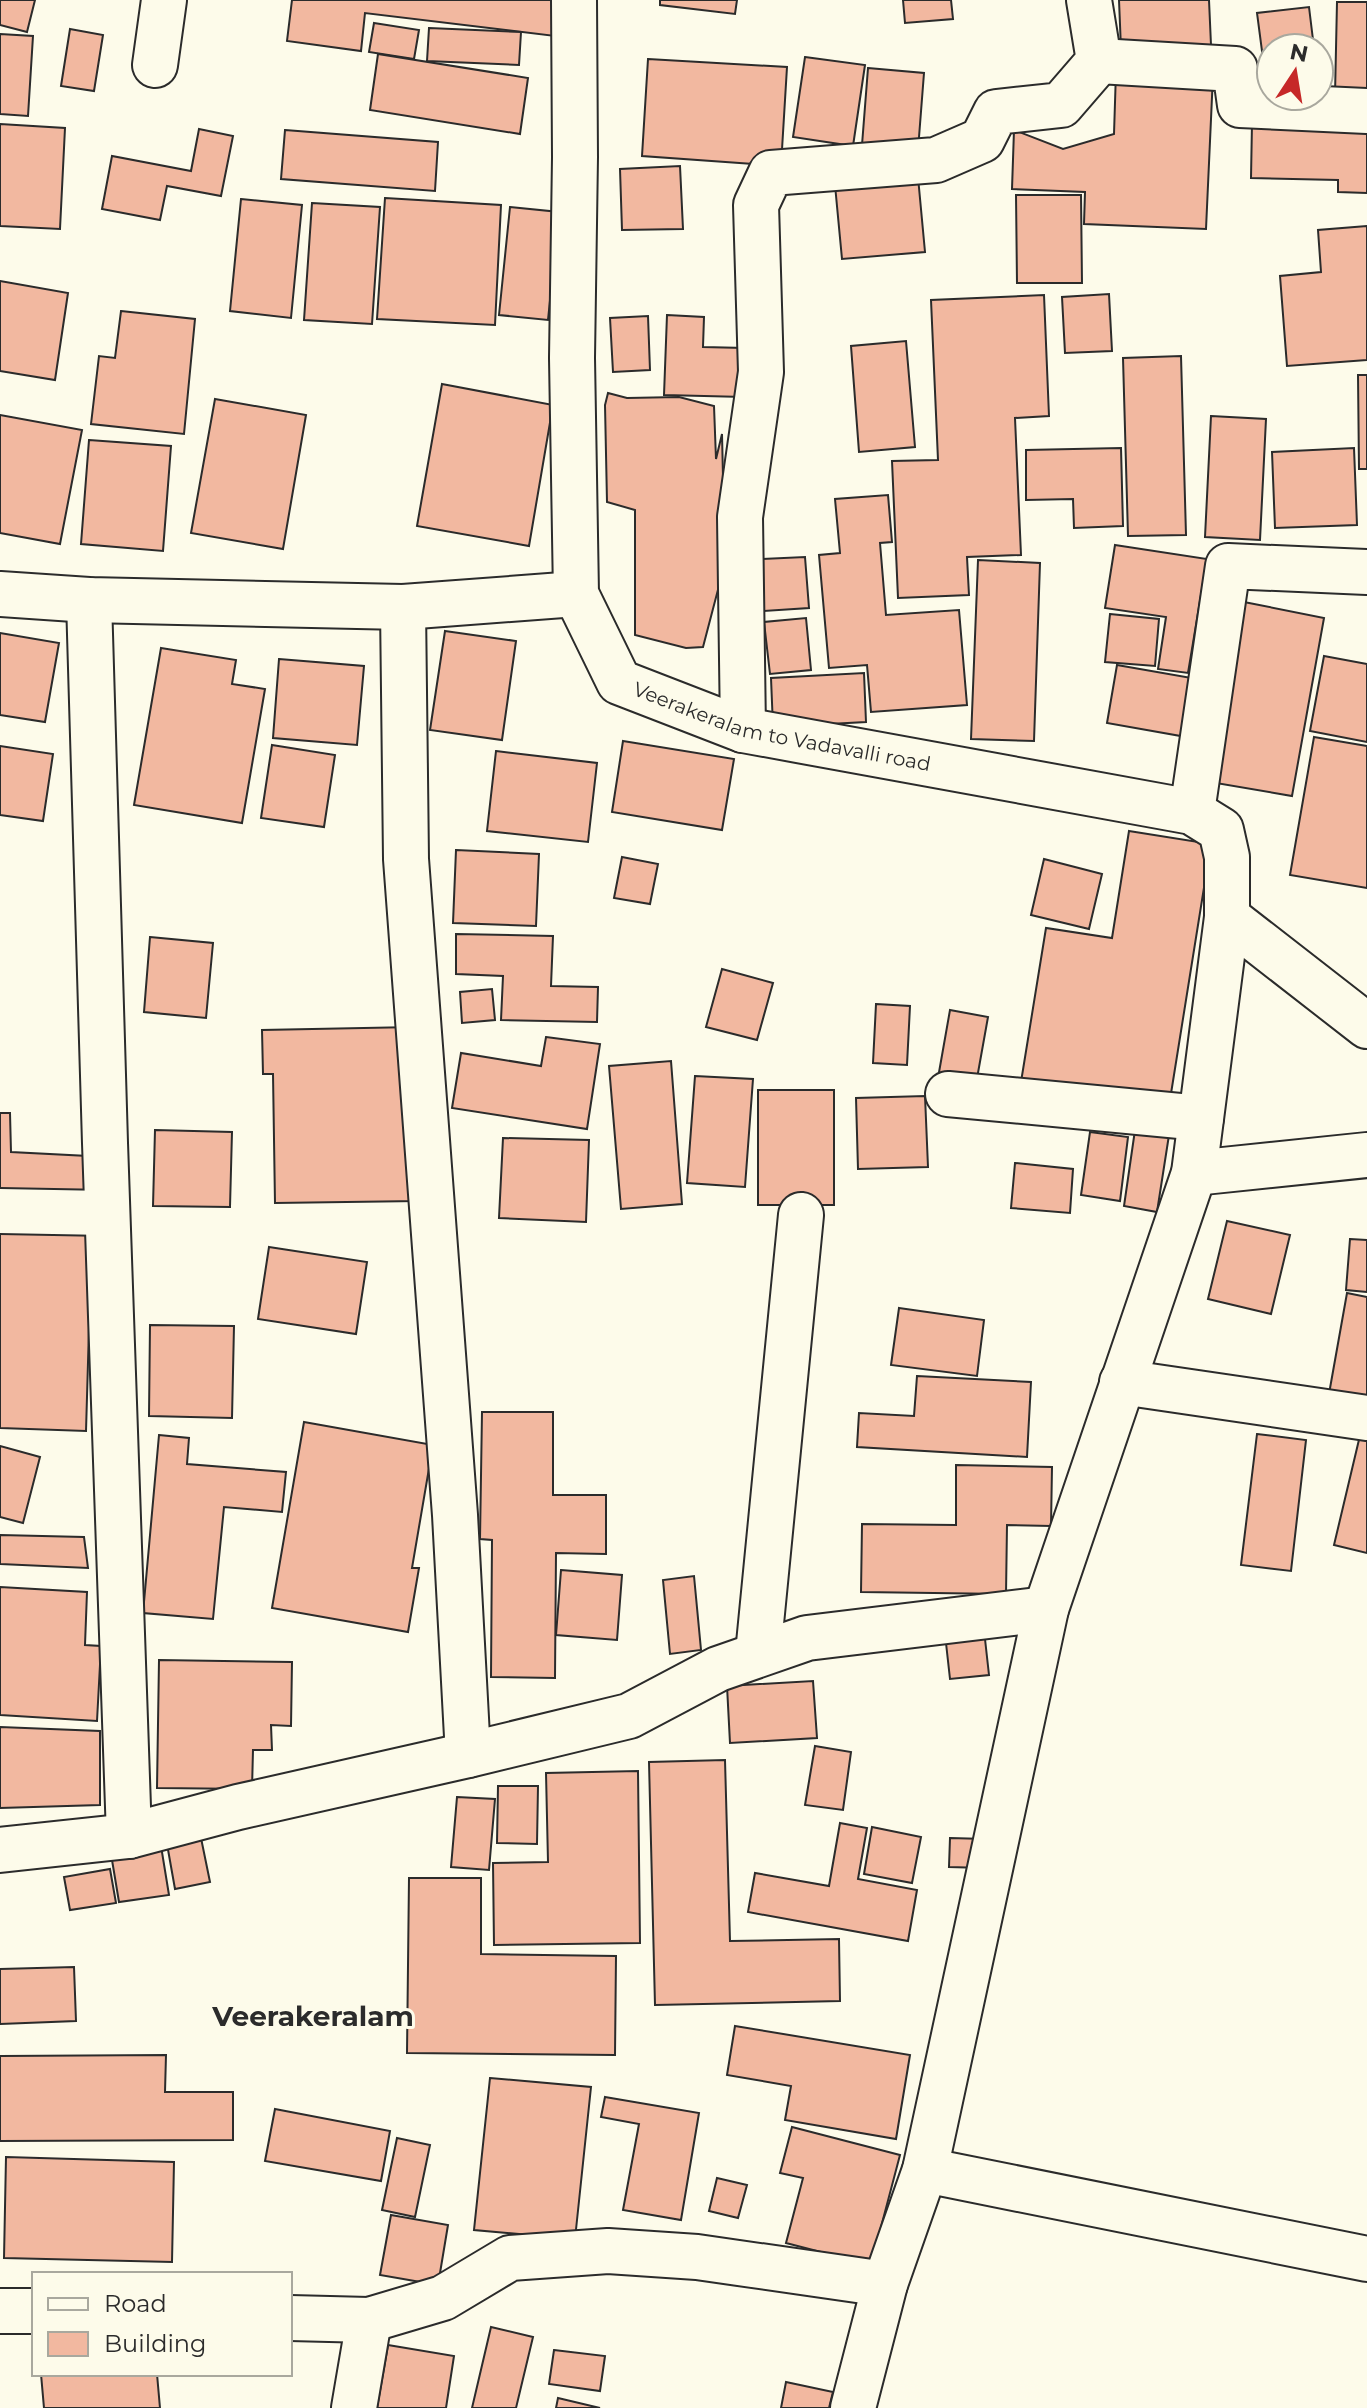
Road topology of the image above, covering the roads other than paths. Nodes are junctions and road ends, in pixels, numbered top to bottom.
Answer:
1 (164, 0) edge
2 (574, 0) edge
3 (1089, 0) edge
4 (1099, 61) junction
5 (155, 65) dead end
6 (1367, 111) edge
7 (1367, 572) edge
8 (0, 594) edge
9 (576, 594) junction
10 (89, 600) junction
11 (403, 607) junction
12 (743, 730) junction
13 (1192, 812) junction
14 (1227, 917) junction
15 (1367, 1026) edge
16 (948, 1094) dead end
17 (1201, 1118) junction
18 (1367, 1155) edge
19 (1194, 1173) junction
20 (0, 1211) edge
21 (107, 1213) junction
22 (801, 1215) dead end
23 (1122, 1382) junction
24 (1367, 1418) edge
25 (1046, 1609) junction
26 (758, 1654) junction
27 (468, 1755) junction
28 (129, 1836) junction
29 (0, 1850) edge
30 (925, 2170) junction
31 (1367, 2259) edge
32 (885, 2284) junction
33 (0, 2311) edge
34 (32, 2311) edge
35 (292, 2318) edge
36 (369, 2320) junction
37 (354, 2408) edge
38 (853, 2408) edge

1 - 5 street
2 - 9 street, Veerakeralam to Vadavalli road
3 - 4 street
4 - 6 street
4 - 12 street
7 - 13 street
8 - 10 street
9 - 11 street
9 - 12 street, Veerakeralam to Vadavalli road
10 - 11 street
10 - 21 street
11 - 27 street
12 - 13 street, Veerakeralam to Vadavalli road
13 - 14 street, Veerakeralam to Vadavalli road
14 - 15 street
14 - 17 street
16 - 17 street
17 - 19 street
18 - 19 street
19 - 23 street
20 - 21 street
21 - 28 street
22 - 26 street
23 - 24 street
23 - 25 street
25 - 26 street
25 - 30 street
26 - 27 street
27 - 28 street
28 - 29 street
30 - 31 street
30 - 32 street
32 - 36 street
32 - 38 street
33 - 34 street
35 - 36 street
36 - 37 street

